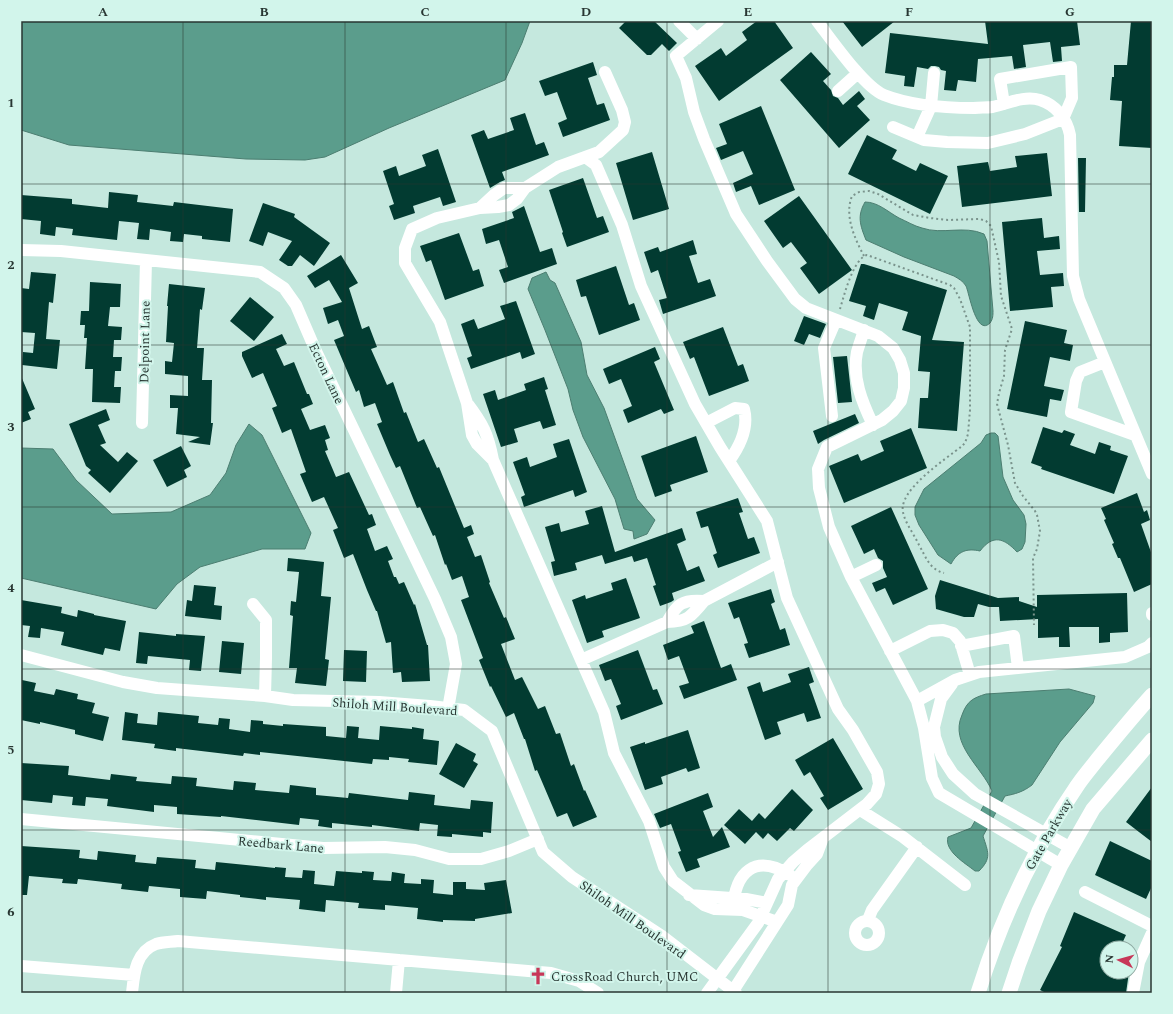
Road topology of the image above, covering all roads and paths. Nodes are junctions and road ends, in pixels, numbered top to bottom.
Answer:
1 (679, 21) edge
2 (718, 21) edge
3 (816, 21) edge
4 (697, 39) junction
5 (605, 72) dead end
6 (858, 73) junction
7 (934, 73) dead end
8 (838, 91) dead end
9 (1004, 104) junction
10 (931, 106) junction
11 (1063, 119) junction
12 (893, 127) dead end
13 (917, 137) junction
14 (585, 157) junction
15 (21, 250) edge
16 (864, 256) junction
17 (146, 260) junction
18 (836, 320) junction
19 (864, 330) junction
20 (1105, 362) junction
21 (832, 416) dead end
22 (142, 423) dead end
23 (706, 423) junction
24 (873, 425) junction
25 (1135, 434) junction
26 (729, 461) junction
27 (1152, 474) edge
28 (778, 562) junction
29 (876, 565) dead end
30 (944, 572) dead end
31 (850, 577) junction
32 (254, 604) dead end
33 (1034, 626) dead end
34 (1152, 642) edge
35 (961, 646) junction
36 (890, 651) junction
37 (21, 655) edge
38 (581, 660) junction
39 (1018, 668) junction
40 (970, 675) junction
41 (955, 680) junction
42 (1152, 695) edge
43 (265, 696) junction
44 (918, 701) junction
45 (448, 708) junction
46 (1152, 740) edge
47 (860, 810) junction
48 (21, 819) edge
49 (1046, 834) junction
50 (823, 838) junction
51 (538, 839) junction
52 (917, 847) junction
53 (1071, 848) junction
54 (1037, 850) junction
55 (1061, 864) junction
56 (785, 872) junction
57 (796, 879) junction
58 (964, 885) dead end
59 (1085, 892) dead end
60 (767, 903) junction
61 (733, 904) junction
62 (761, 917) junction
63 (868, 920) dead end
64 (777, 922) junction
65 (1152, 926) edge
66 (1152, 933) edge
67 (399, 960) junction
68 (21, 966) edge
69 (134, 975) junction
70 (717, 980) junction
71 (734, 992) edge
72 (132, 993) edge
73 (396, 993) edge
74 (598, 993) edge
75 (707, 993) edge
76 (978, 993) edge
77 (1009, 993) edge
78 (1133, 993) edge

1 - 4 street
2 - 4 street
3 - 6 street
4 - 18 street
5 - 14 street
6 - 8 street
6 - 10 street
7 - 10 street
9 - 10 street
9 - 11 street
9 - 11 street
10 - 13 street
11 - 13 street
11 - 20 street
12 - 13 street
14 - 23 street
14 - 38 street
15 - 17 street, Ecton Lane
16 - 18 path
16 - 30 path
16 - 33 path
17 - 22 street, Delpoint Lane
17 - 45 street, Ecton Lane
18 - 19 street
18 - 21 street
19 - 24 street
19 - 24 street
20 - 25 street
20 - 25 street
23 - 26 street
23 - 26 street
24 - 31 street
25 - 27 street
26 - 28 street
28 - 38 street
28 - 47 street
29 - 31 street
31 - 36 street
32 - 43 street
34 - 39 street
35 - 36 street
35 - 39 street
35 - 40 street
36 - 44 street
37 - 43 street, Shiloh Mill Boulevard
38 - 61 street
39 - 40 street
40 - 41 street
41 - 44 street
41 - 49 street
42 - 49 main road, Gate Parkway
43 - 45 street, Shiloh Mill Boulevard
44 - 54 street
45 - 51 street, Shiloh Mill Boulevard
46 - 53 main road, Gate Parkway
47 - 50 street
47 - 52 street
48 - 51 street, Reedbark Lane
49 - 53 street
49 - 54 main road, Gate Parkway
50 - 56 street
50 - 57 street
51 - 70 street, Shiloh Mill Boulevard
52 - 58 street
52 - 63 street
53 - 55 main road, Gate Parkway
54 - 55 street
54 - 76 main road, Gate Parkway
55 - 77 main road, Gate Parkway
56 - 57 street
56 - 60 street
56 - 61 street
57 - 64 street
59 - 65 street
60 - 61 street
60 - 62 street
61 - 62 street
62 - 64 street
62 - 70 street
64 - 71 street
66 - 78 street
67 - 69 street
67 - 73 street
67 - 74 street
68 - 69 street
69 - 72 street
70 - 71 street, Shiloh Mill Boulevard
70 - 75 street

